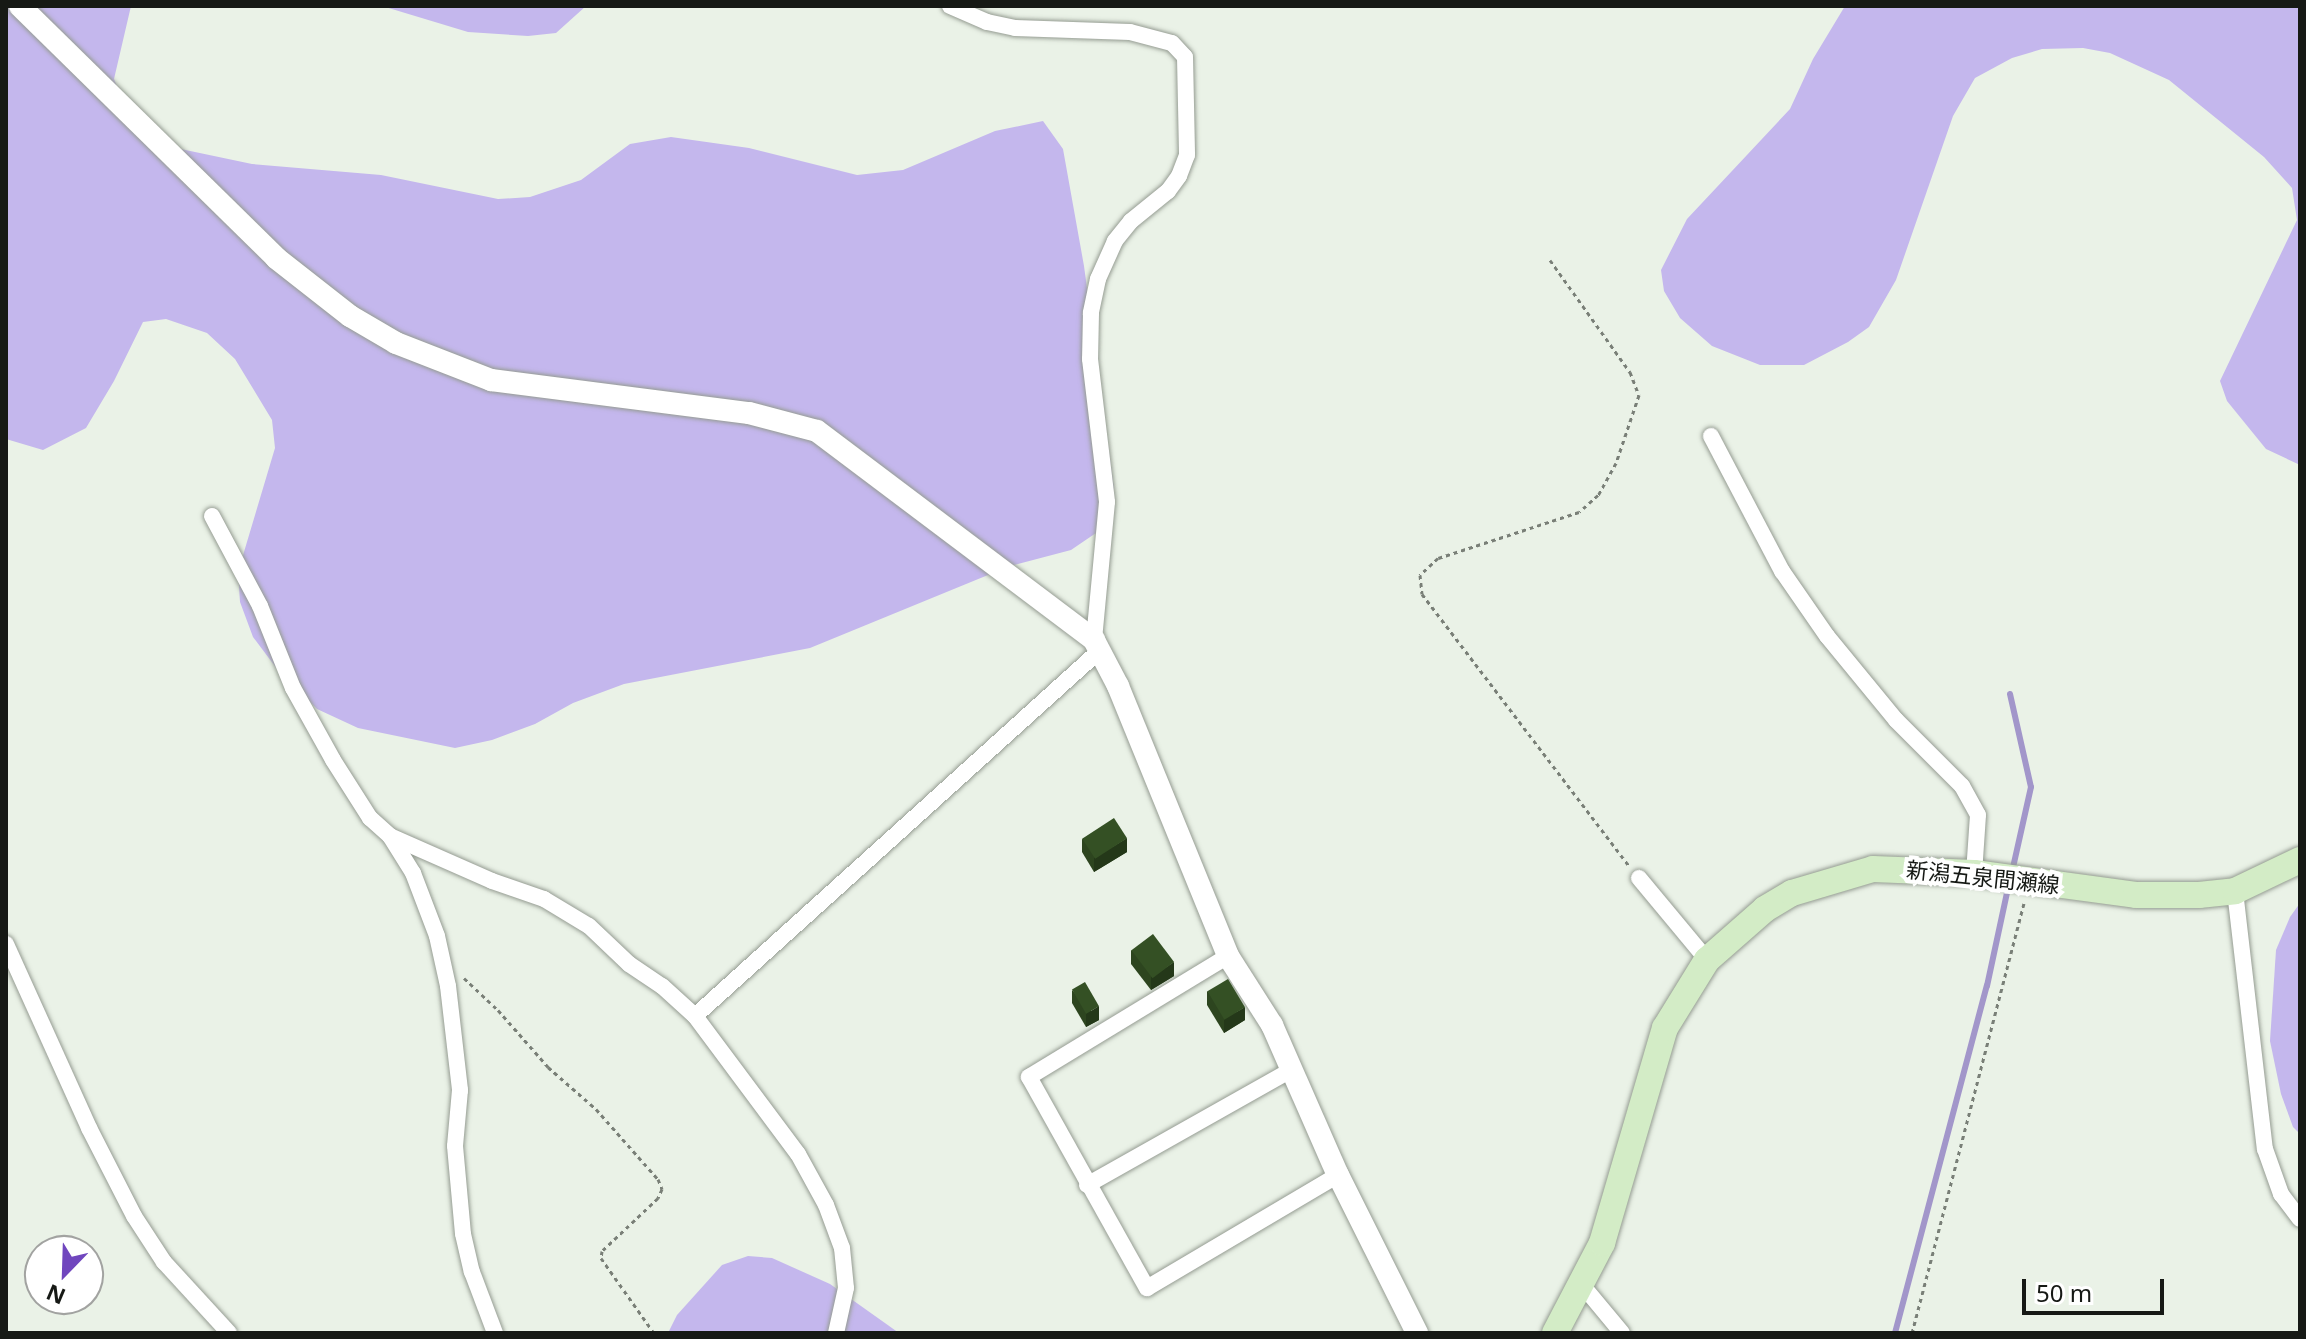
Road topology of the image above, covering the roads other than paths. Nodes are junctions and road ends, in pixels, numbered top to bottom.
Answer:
1 (20, 6) edge
2 (950, 6) edge
3 (1711, 436) dead end
4 (212, 516) dead end
5 (1096, 646) junction
6 (390, 836) junction
7 (2300, 860) edge
8 (1974, 873) junction
9 (1639, 878) road end
10 (2235, 891) junction
11 (6, 944) edge
12 (1228, 956) junction
13 (1707, 960) junction
14 (695, 1016) junction
15 (1289, 1071) junction
16 (1338, 1175) junction
17 (1087, 1185) junction
18 (2300, 1219) edge
19 (1583, 1286) junction
20 (229, 1333) edge
21 (495, 1333) edge
22 (836, 1333) edge
23 (1417, 1333) edge
24 (1555, 1333) edge
25 (1622, 1333) edge

1 - 5 street
2 - 5 street
3 - 8 street
4 - 6 street
5 - 12 street
5 - 14 street
6 - 14 street
6 - 21 street
7 - 10 main road, 新潟五泉間瀬線
8 - 10 main road, 新潟五泉間瀬線
8 - 13 main road, 新潟五泉間瀬線
9 - 13 street
10 - 18 street
11 - 20 street
12 - 15 street
12 - 17 street
13 - 19 main road, 新潟五泉間瀬線
14 - 22 street
15 - 16 street
15 - 17 street
16 - 17 street
16 - 23 street
19 - 24 main road, 新潟五泉間瀬線
19 - 25 street

